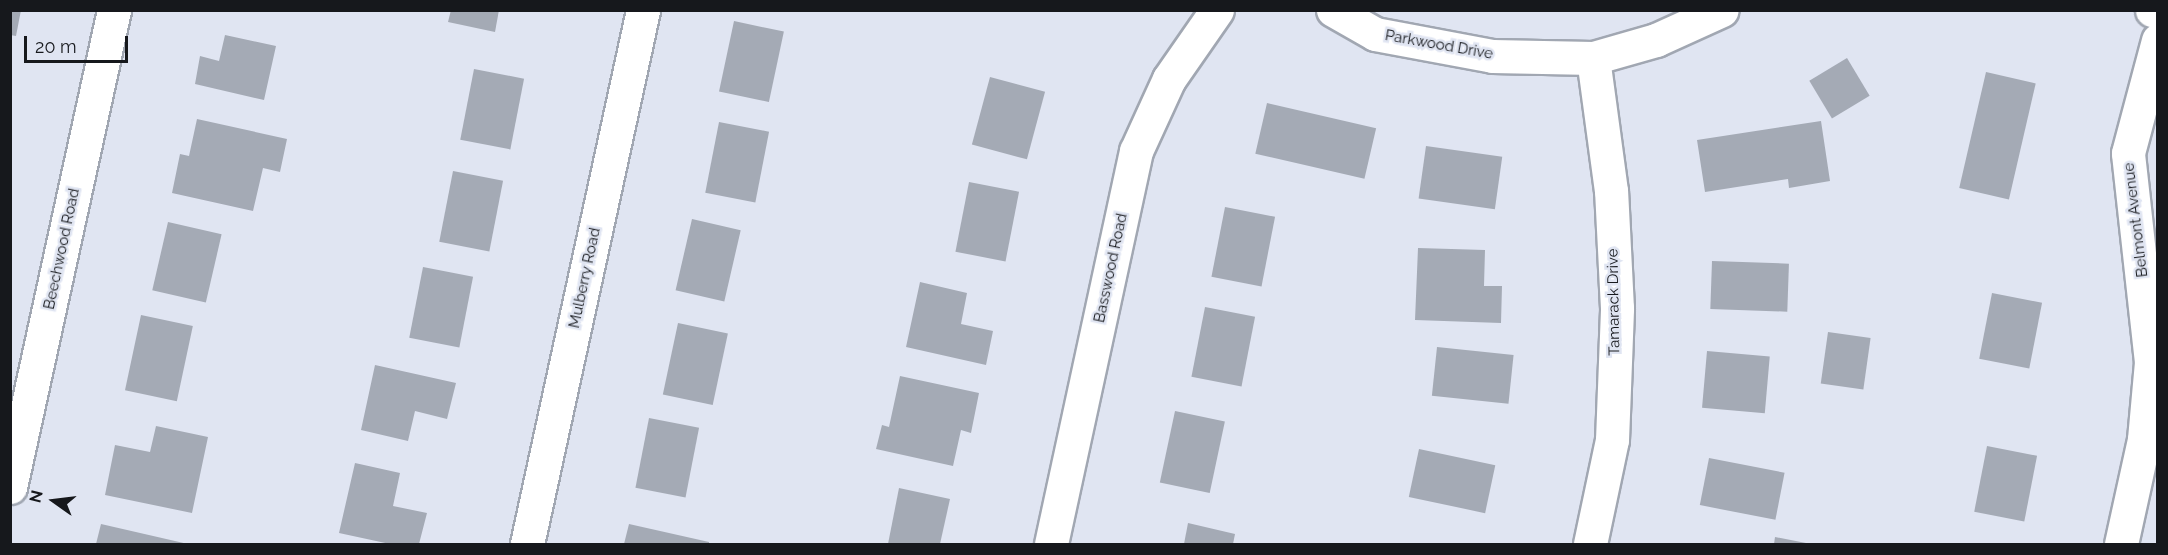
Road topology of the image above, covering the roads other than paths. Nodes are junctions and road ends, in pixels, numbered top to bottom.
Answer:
1 (114, 10) edge
2 (643, 10) edge
3 (1217, 10) edge
4 (1333, 10) edge
5 (1722, 10) edge
6 (2152, 10) edge
7 (2157, 12) edge
8 (1378, 22) edge
9 (2157, 40) edge
10 (1593, 58) junction
11 (10, 487) edge
12 (527, 544) edge
13 (1051, 544) edge
14 (1590, 544) edge
15 (2121, 544) edge

1 - 11 street, Beechwood Road
2 - 12 street, Mulberry Road
3 - 13 street, Basswood Road
4 - 8 street, Parkwood Drive
5 - 10 street, Parkwood Drive
6 - 7 street
8 - 10 street, Parkwood Drive
9 - 15 street, Belmont Avenue
10 - 14 street, Tamarack Drive

